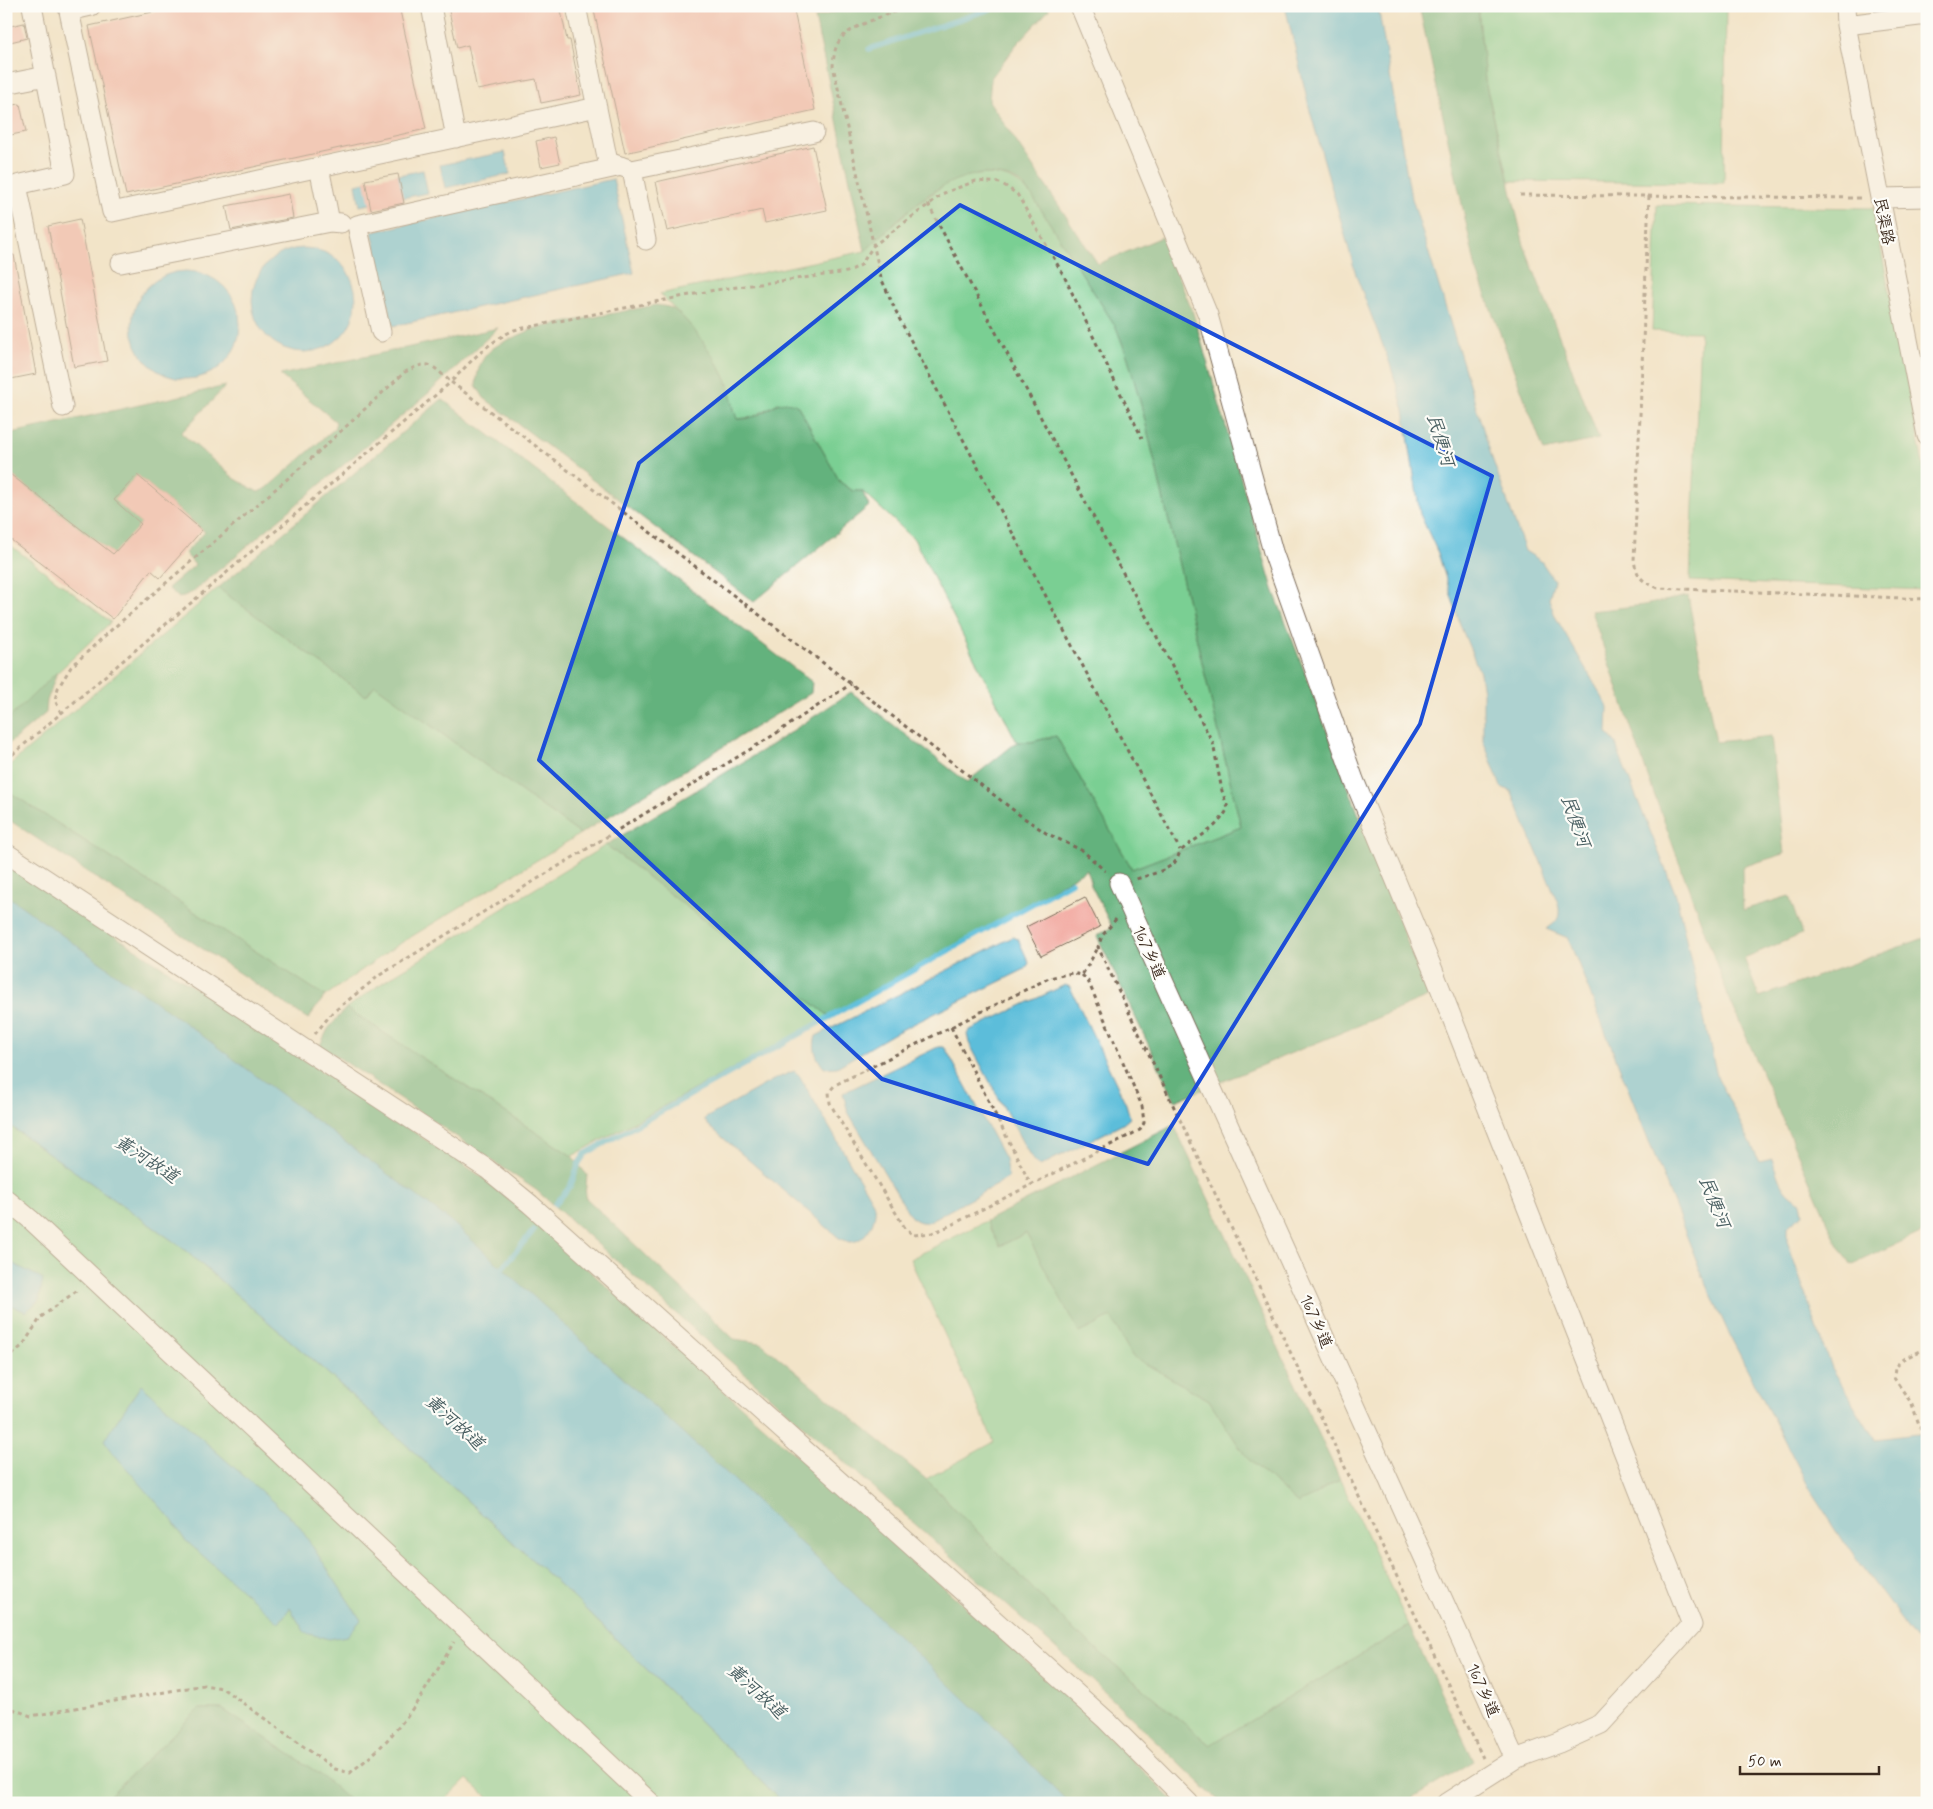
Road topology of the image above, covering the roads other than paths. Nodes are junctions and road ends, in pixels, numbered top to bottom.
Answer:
1 (32, 6) edge
2 (91, 6) edge
3 (431, 6) edge
4 (576, 6) edge
5 (1080, 6) edge
6 (1927, 15) edge
7 (1846, 16) edge
8 (46, 76) junction
9 (6, 84) edge
10 (597, 107) junction
11 (814, 132) dead end
12 (456, 138) junction
13 (319, 167) junction
14 (626, 168) junction
15 (1927, 197) edge
16 (1880, 198) junction
17 (330, 222) junction
18 (357, 225) junction
19 (646, 240) dead end
20 (121, 263) dead end
21 (381, 332) dead end
22 (63, 407) dead end
23 (1927, 436) edge
24 (6, 853) edge
25 (1119, 884) road end
26 (6, 1199) edge
27 (1515, 1759) junction
28 (651, 1803) edge
29 (1189, 1803) edge
30 (1446, 1803) edge

1 - 8 street
2 - 13 street
3 - 12 street
4 - 10 street
5 - 27 street
6 - 7 street
7 - 16 street, 民渠路
8 - 9 street
8 - 22 street
10 - 12 street
10 - 14 street
11 - 14 street
12 - 13 street
13 - 17 street
14 - 18 street
14 - 19 street
15 - 16 street
16 - 23 street, 民渠路
17 - 18 street
17 - 20 street
18 - 21 street
24 - 29 street
25 - 27 street, 167乡道
26 - 28 street
27 - 30 street

